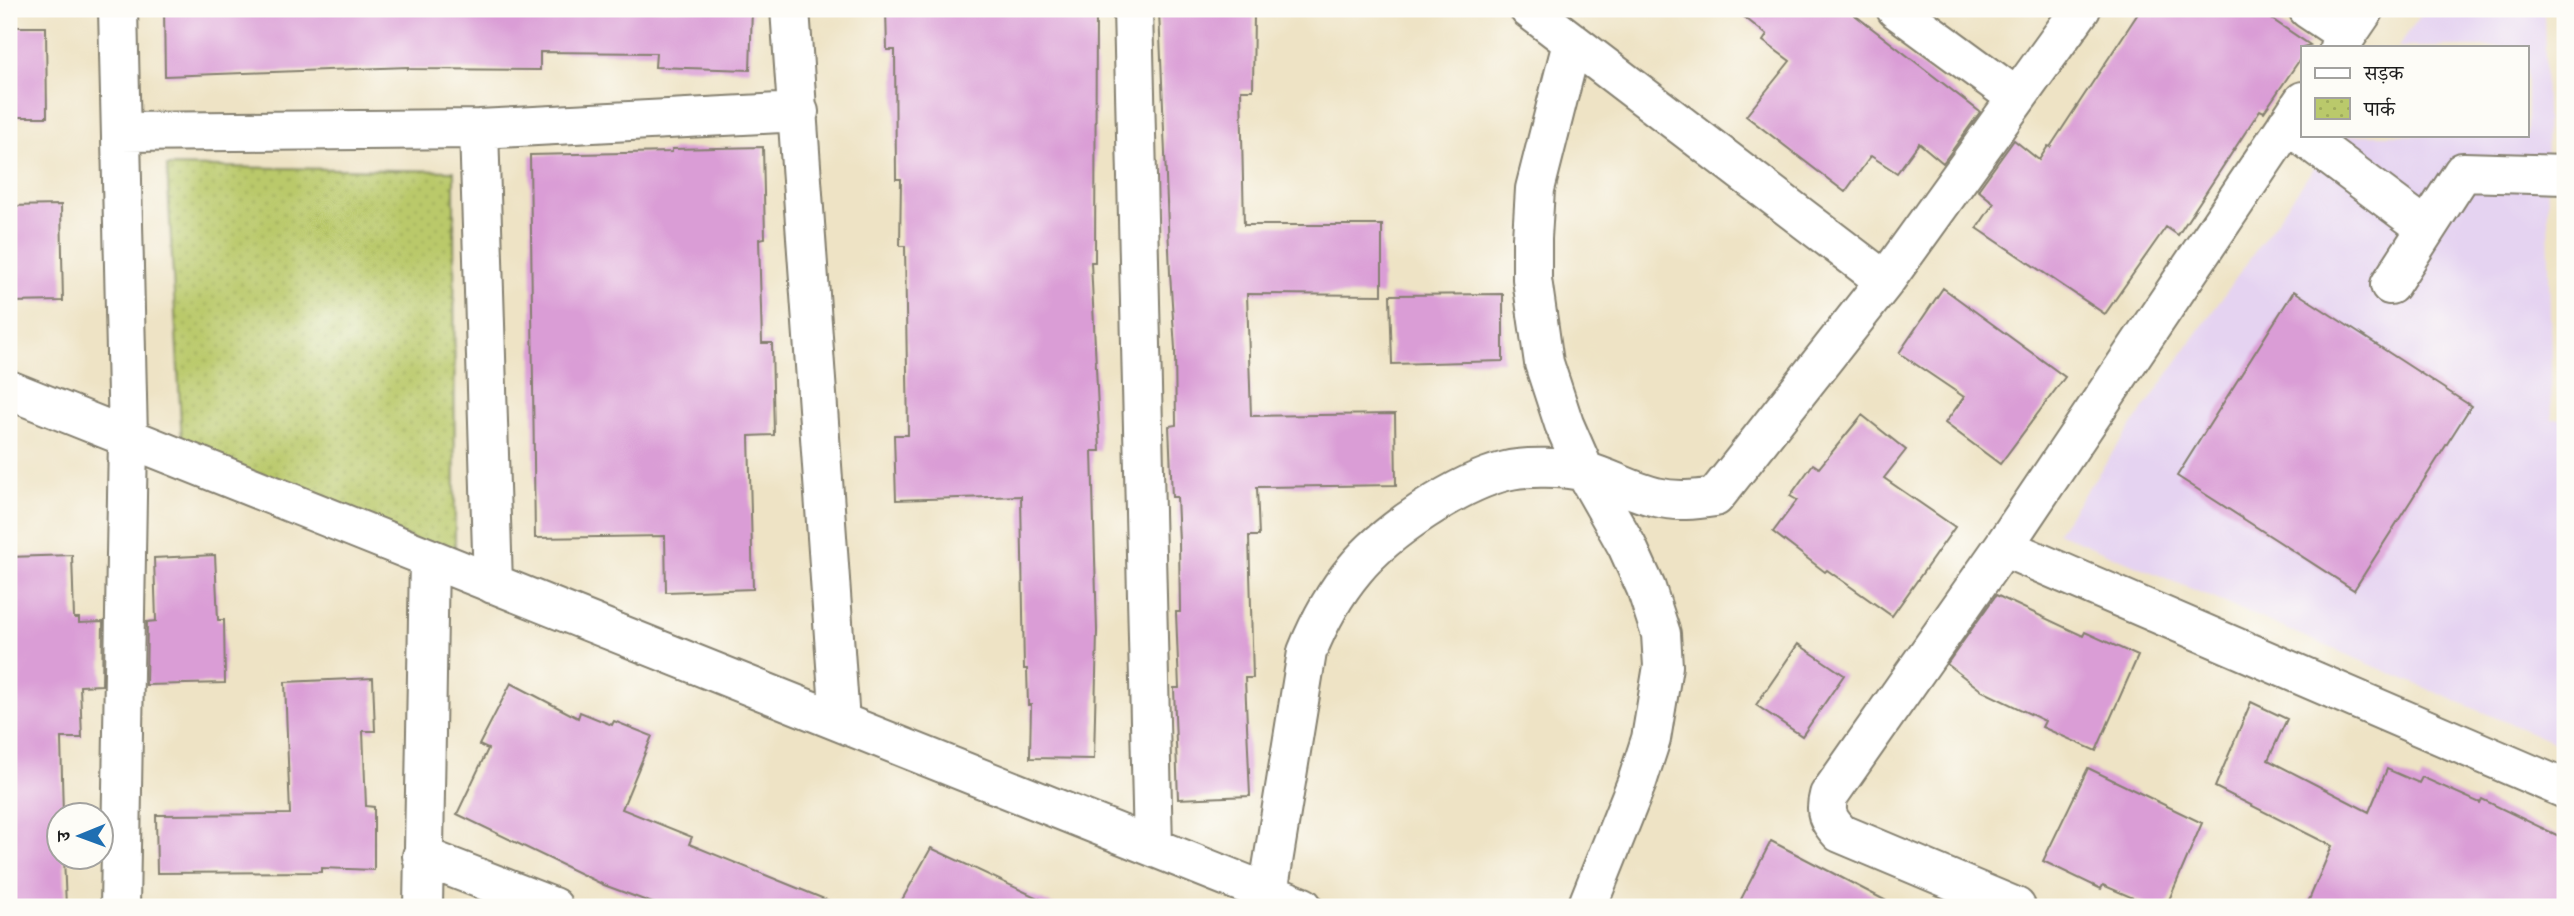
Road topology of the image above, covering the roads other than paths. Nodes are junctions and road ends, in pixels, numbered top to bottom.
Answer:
1 (118, 9) edge
2 (790, 9) edge
3 (1133, 9) edge
4 (1529, 9) edge
5 (1896, 9) edge
6 (2081, 9) edge
7 (2308, 9) edge
8 (2350, 31) edge
9 (1572, 43) junction
10 (2016, 97) junction
11 (799, 113) junction
12 (2295, 113) edge
13 (479, 129) junction
14 (121, 132) junction
15 (2321, 136) edge
16 (2565, 175) edge
17 (2426, 228) junction
18 (1885, 281) junction
19 (2390, 285) dead end
20 (9, 390) edge
21 (128, 438) junction
22 (1585, 472) junction
23 (2003, 547) junction
24 (429, 559) junction
25 (493, 584) junction
26 (840, 722) junction
27 (2565, 789) edge
28 (1153, 847) junction
29 (422, 856) junction
30 (1268, 893) junction
31 (120, 907) edge
32 (422, 907) edge
33 (553, 907) edge
34 (1303, 907) edge
35 (1587, 907) edge
36 (2016, 907) edge

1 - 14 street
2 - 11 street
3 - 28 street
4 - 9 street
5 - 10 street
6 - 10 street
7 - 8 street
9 - 18 street
9 - 22 street
10 - 18 street
11 - 13 street
11 - 26 street
12 - 23 street
13 - 14 street
13 - 25 street
14 - 21 street
15 - 17 street
16 - 17 street
17 - 19 street
18 - 22 street
20 - 21 street
21 - 24 street
21 - 31 street
22 - 30 street
22 - 35 street
23 - 27 street
23 - 36 street
24 - 25 street
24 - 29 street
25 - 26 street
26 - 28 street
28 - 30 street
29 - 32 street
29 - 33 street
30 - 34 street

